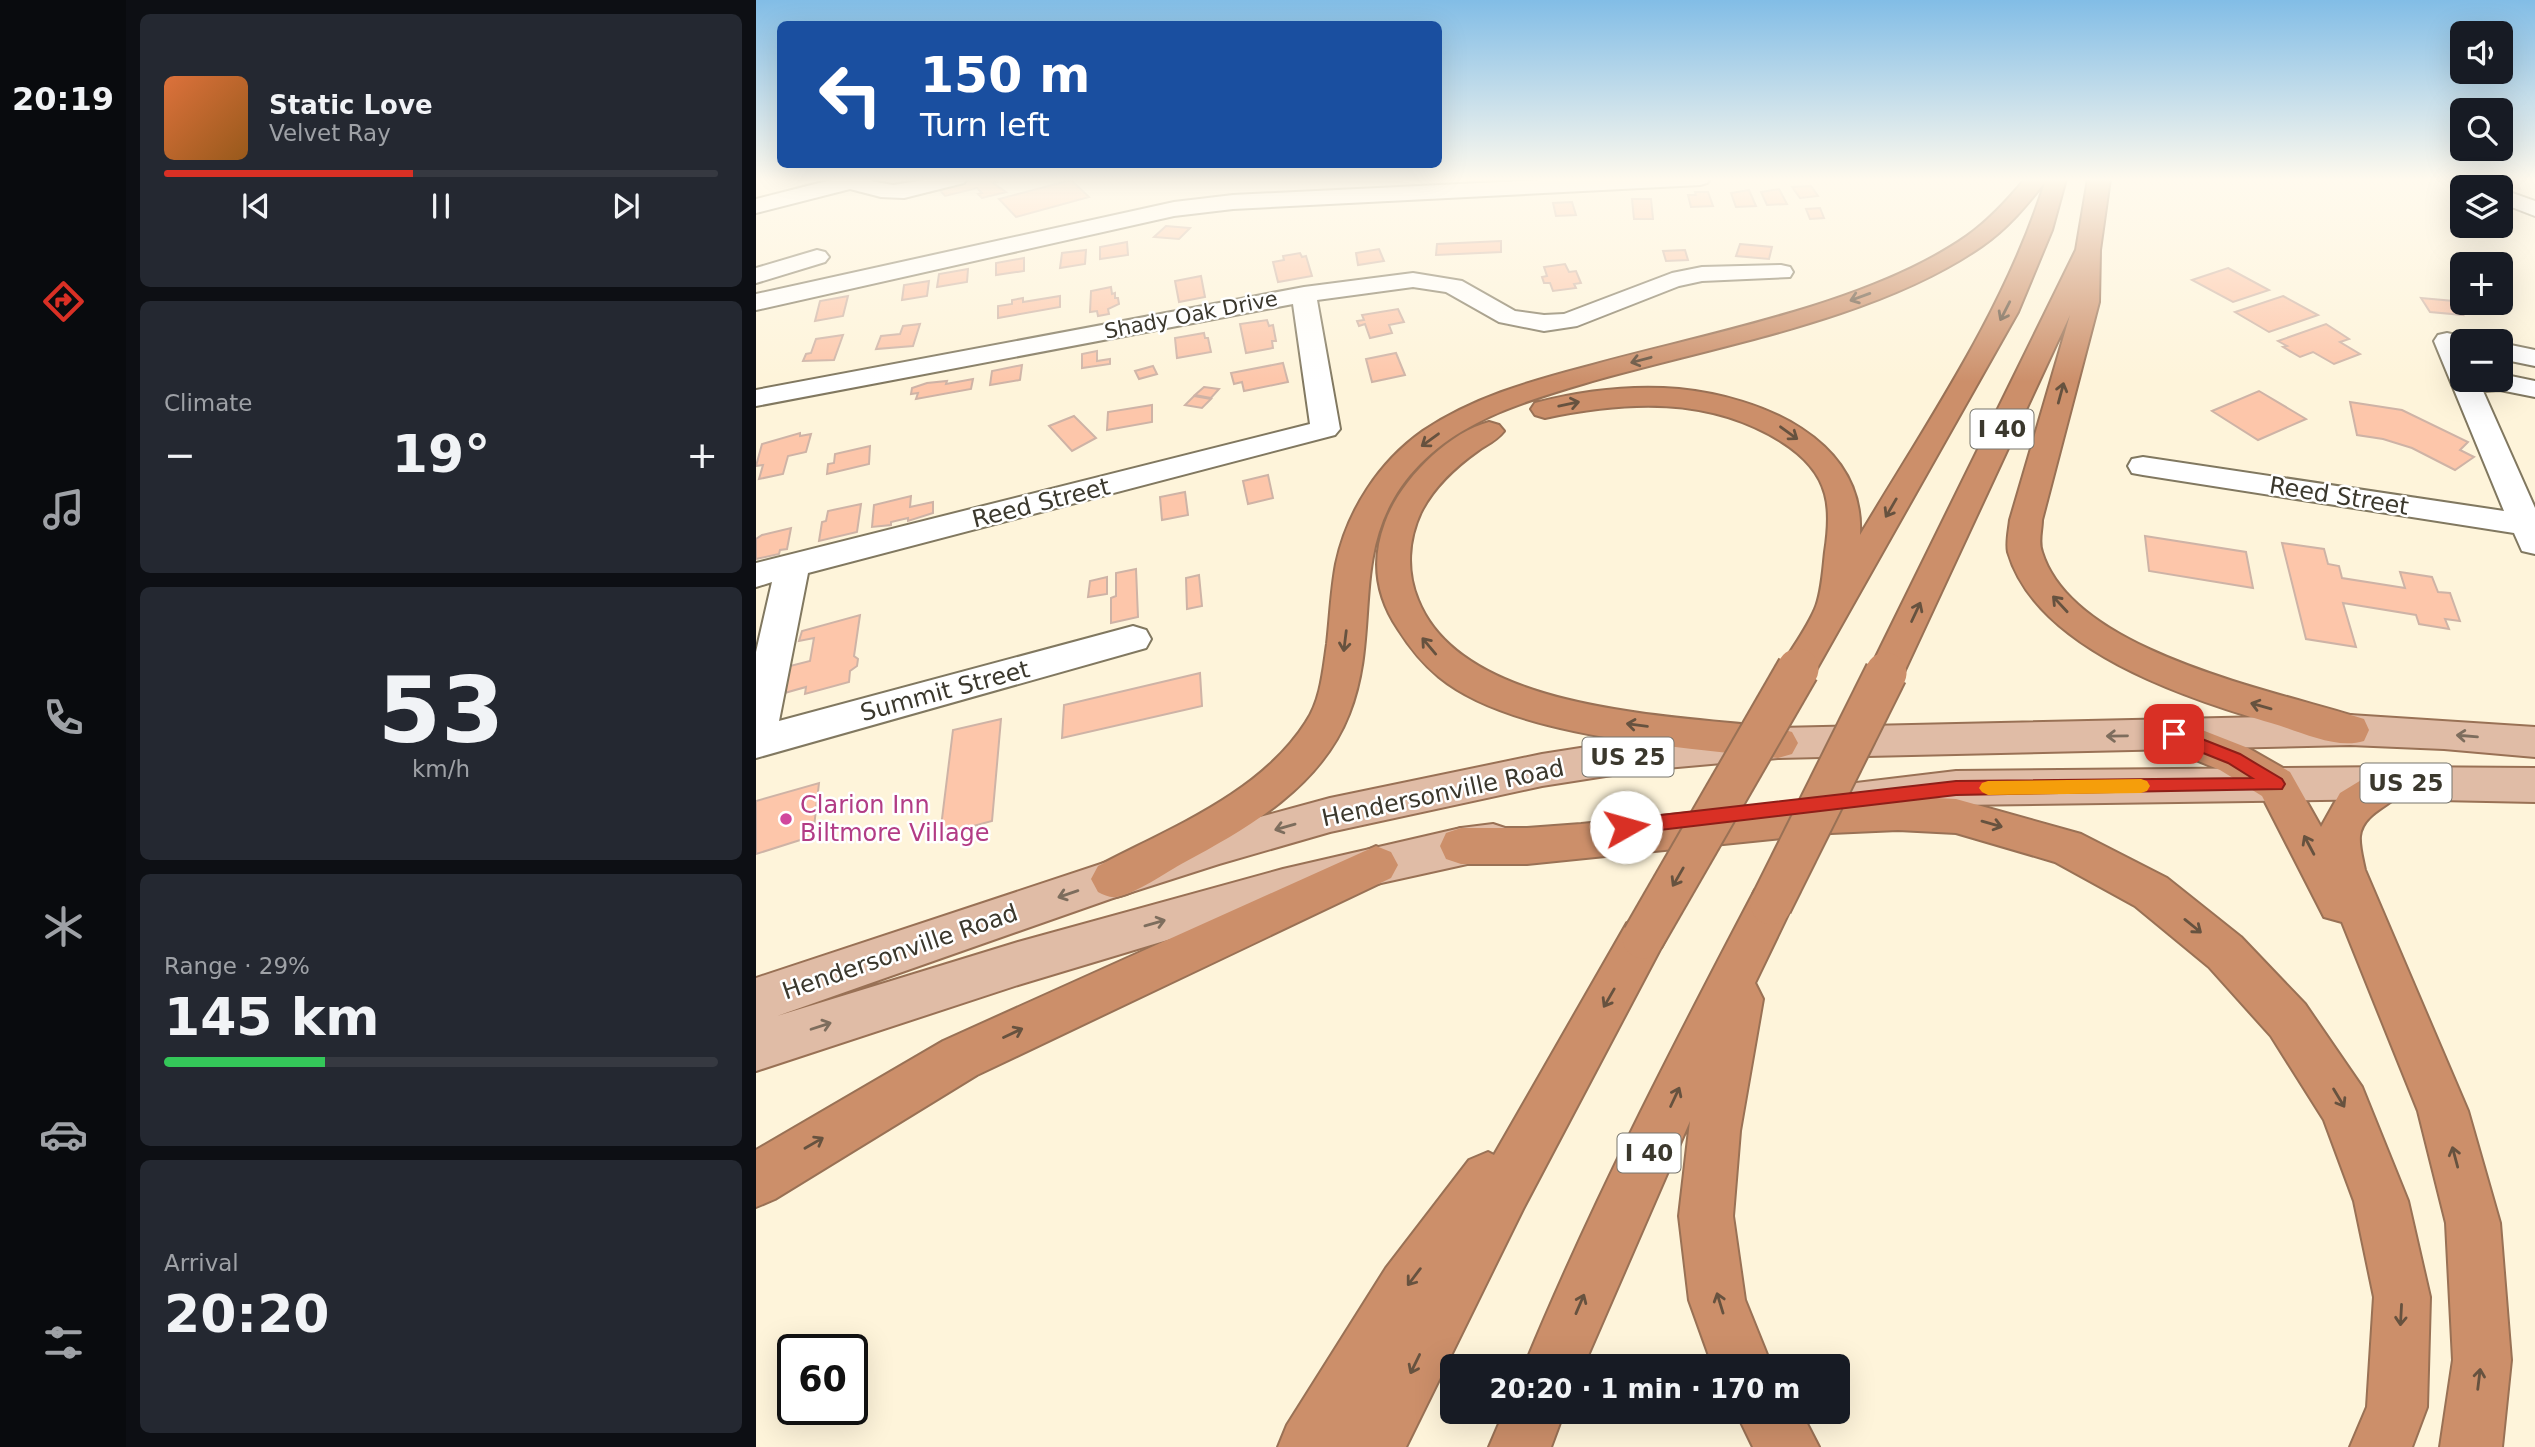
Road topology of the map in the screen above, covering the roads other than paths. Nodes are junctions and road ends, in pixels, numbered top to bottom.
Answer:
1 (1004, 247) edge
2 (1080, 247) edge
3 (1965, 247) edge
4 (2034, 247) edge
5 (2089, 247) edge
6 (2088, 250) junction
7 (817, 257) dead end
8 (1028, 257) dead end
9 (1781, 272) dead end
10 (756, 276) edge
11 (1304, 294) junction
12 (756, 302) edge
13 (2513, 353) edge
14 (2535, 358) edge
15 (2513, 388) edge
16 (2535, 390) edge
17 (2469, 392) edge
18 (756, 398) edge
19 (2143, 466) dead end
20 (2532, 531) edge
21 (792, 567) junction
22 (756, 575) edge
23 (1833, 609) junction
24 (1133, 639) dead end
25 (2350, 730) junction
26 (2174, 734) junction
27 (756, 737) edge
28 (2535, 742) edge
29 (756, 743) edge
30 (1778, 743) junction
31 (2390, 783) junction
32 (2276, 784) junction
33 (2535, 785) edge
34 (1461, 846) junction
35 (1376, 864) junction
36 (1113, 878) junction
37 (1761, 924) junction
38 (2393, 988) junction
39 (756, 1001) edge
40 (756, 1047) edge
41 (1559, 1086) junction
42 (756, 1180) edge
43 (1559, 1354) edge
44 (1738, 1354) edge
45 (1529, 1424) edge
46 (1774, 1424) edge
47 (1310, 1447) edge
48 (1374, 1447) edge
49 (1520, 1447) edge
50 (1788, 1447) edge
51 (2381, 1447) edge
52 (2471, 1447) edge

1 - 12 street
2 - 8 street
3 -> 36 highway
4 -> 23 highway, I 40
5 - 6 highway, I 40
25 -> 6 highway
37 -> 6 highway, I 40, bridge
7 - 10 street
9 - 11 street, Shady Oak Drive
11 - 18 street, Shady Oak Drive
11 - 21 street, Reed Street
13 - 14 street
15 - 16 street
17 - 20 street
19 - 20 street, Reed Street
21 - 22 street, Reed Street
21 - 27 street
30 -> 23 highway
23 -> 41 highway, I 40, bridge
24 - 29 street, Summit Street
25 - 26 main road, Hendersonville Road / US 25
28 -> 25 main road, Hendersonville Road / US 25
26 -> 30 main road, Hendersonville Road / US 25
26 - 32 highway
30 -> 36 main road, Hendersonville Road / US 25
31 - 32 main road, Hendersonville Road / US 25
31 - 33 main road, Hendersonville Road / US 25
31 - 38 highway
32 - 34 main road, Hendersonville Road / US 25
38 -> 32 highway
34 - 35 main road, Hendersonville Road / US 25
34 -> 51 highway
40 -> 35 main road, Hendersonville Road / US 25
42 -> 35 highway
36 -> 39 main road, Hendersonville Road / US 25
43 -> 37 highway, I 40
44 -> 37 highway
52 -> 38 highway
41 -> 47 highway
41 -> 48 highway, I 40
45 - 49 highway
46 - 50 highway

